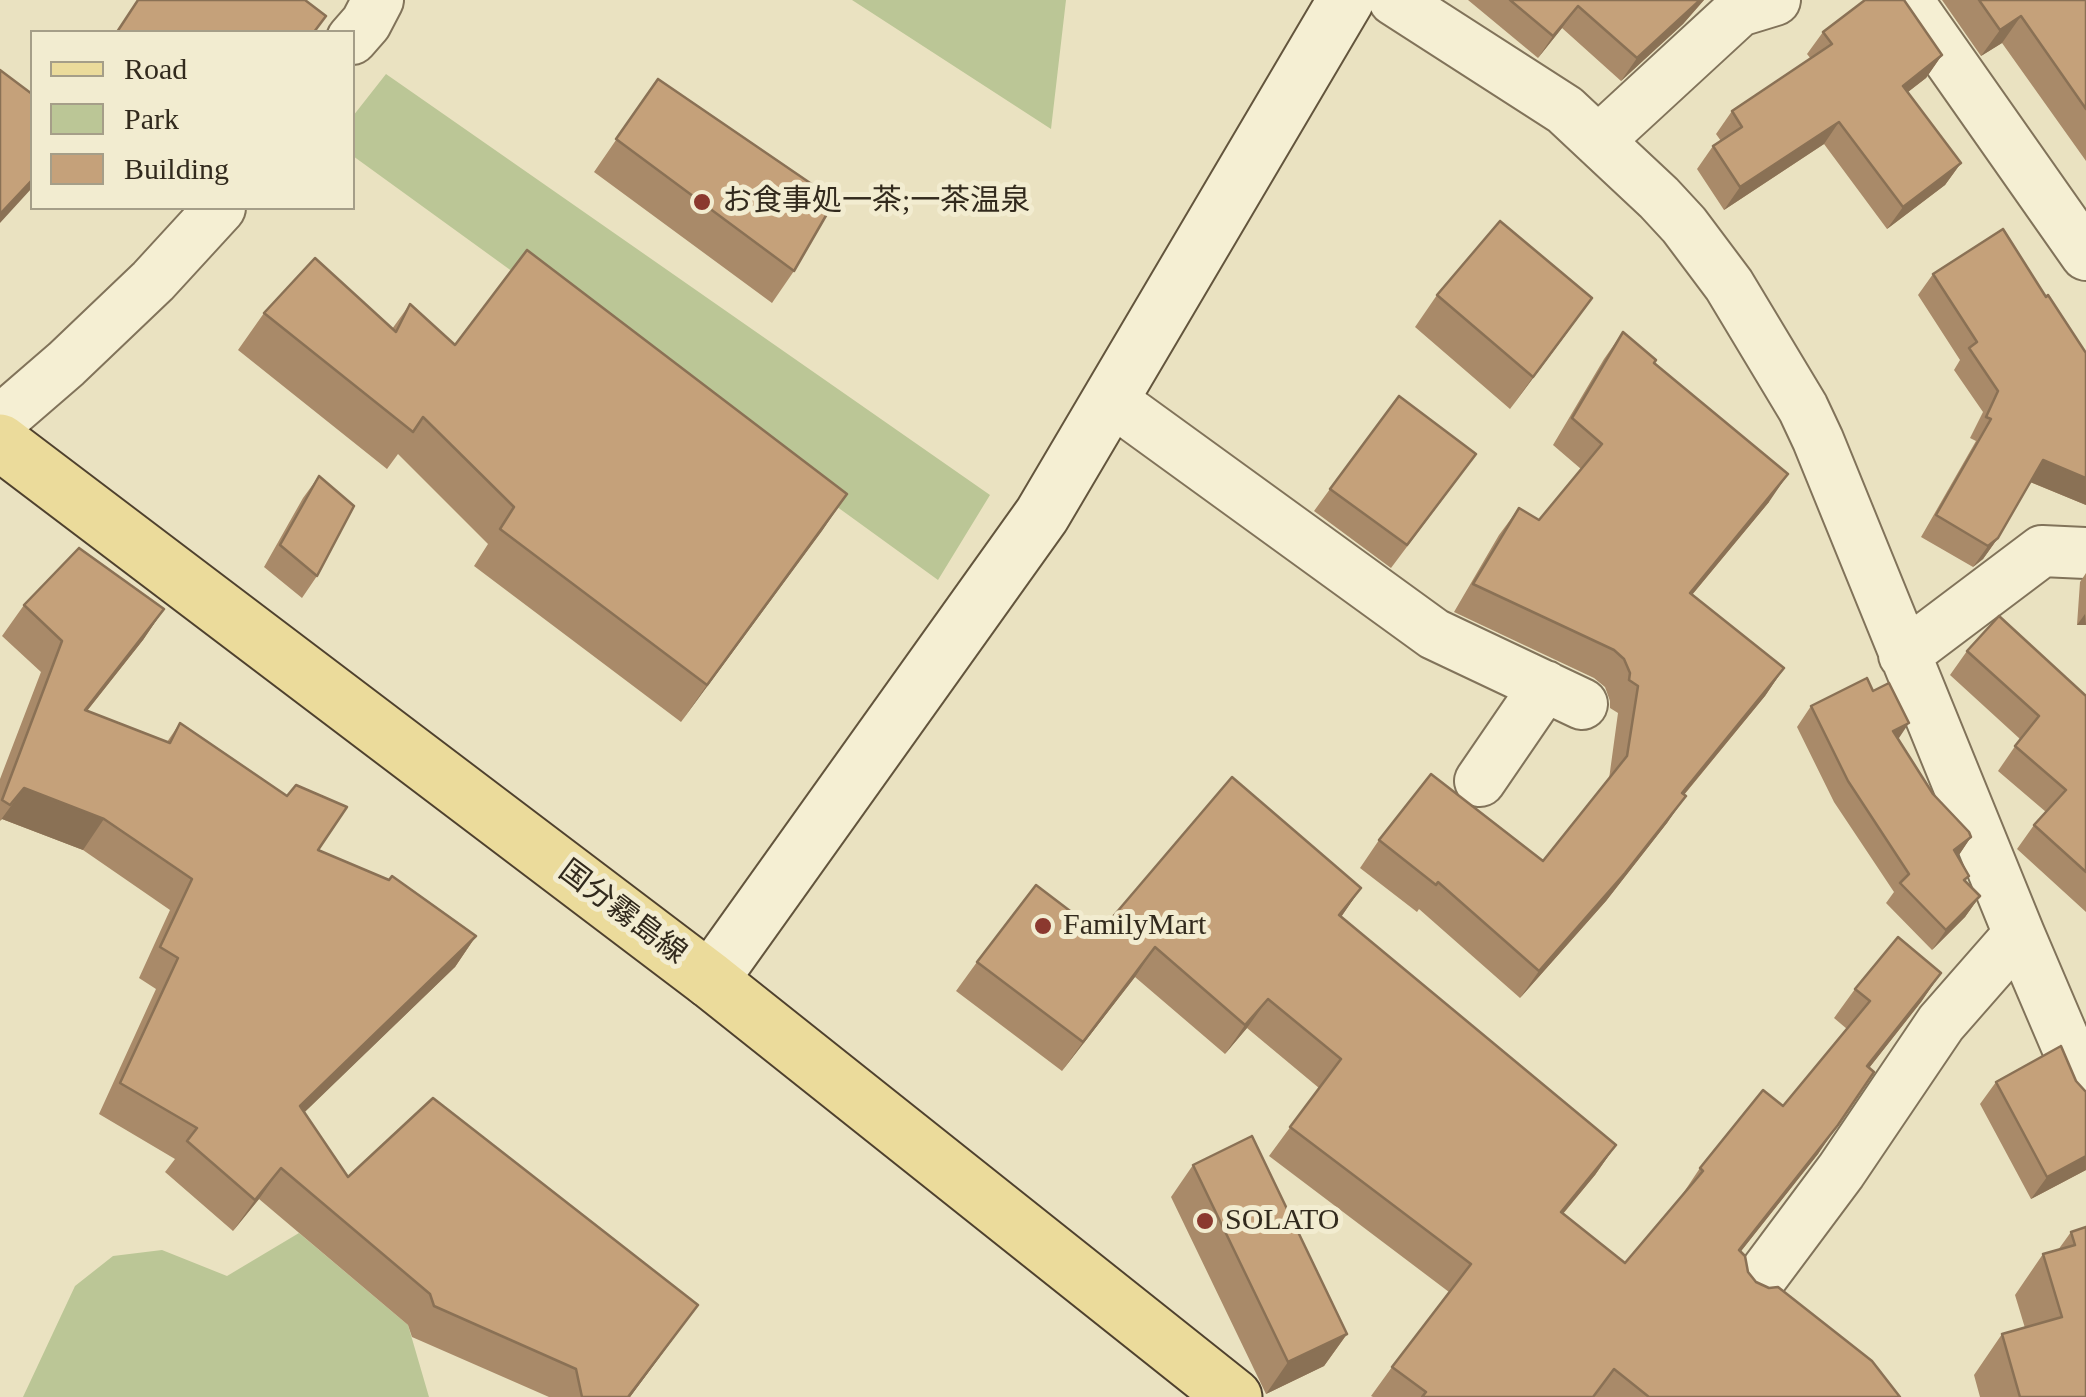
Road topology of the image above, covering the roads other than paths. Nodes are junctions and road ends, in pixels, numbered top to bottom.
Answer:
1 (378, 0) edge
2 (1346, 0) edge
3 (1394, 0) edge
4 (1775, 0) edge
5 (1908, 0) edge
6 (355, 34) edge
7 (1598, 141) junction
8 (218, 210) edge
9 (2086, 255) edge
10 (1110, 400) junction
11 (0, 421) edge
12 (0, 442) edge
13 (2086, 553) edge
14 (1904, 655) junction
15 (1480, 781) dead end
16 (2019, 934) junction
17 (710, 980) junction
18 (2086, 1090) edge
19 (1753, 1289) edge
20 (1234, 1397) edge

1 - 6 street
2 - 10 street
3 - 7 street
4 - 7 street
5 - 9 street
7 - 14 street
8 - 11 street
10 - 15 street
10 - 17 street
12 - 17 main road, 国分霧島線
13 - 14 street
14 - 16 street
16 - 18 street
16 - 19 street
17 - 20 main road, 国分霧島線

